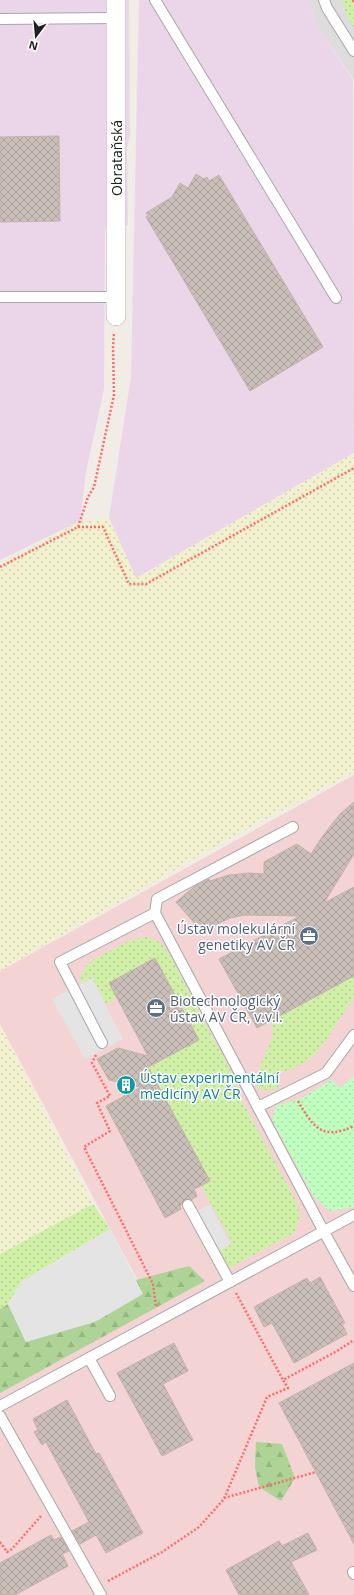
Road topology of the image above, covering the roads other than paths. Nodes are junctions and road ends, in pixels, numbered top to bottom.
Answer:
1 (155, 0) edge
2 (324, 0) edge
3 (115, 9) edge
4 (0, 19) edge
5 (354, 51) edge
6 (0, 297) edge
7 (116, 297) junction
8 (336, 298) dead end
9 (116, 316) road end
10 (293, 827) dead end
11 (155, 913) junction
12 (354, 1035) edge
13 (102, 1043) road end
14 (258, 1107) junction
15 (188, 1205) dead end
16 (354, 1215) edge
17 (324, 1232) junction
18 (230, 1282) junction
19 (354, 1286) edge
20 (89, 1358) junction
21 (110, 1396) dead end
22 (0, 1406) edge
23 (0, 1416) edge
24 (99, 1591) edge

1 - 8 lane
2 - 5 lane
3 - 4 lane
3 - 7 street, Obrataňská
6 - 7 lane
7 - 9 street, Obrataňská
10 - 11 lane
11 - 13 lane
11 - 14 lane
12 - 14 lane
14 - 17 lane
15 - 18 lane
16 - 17 lane
17 - 18 lane
17 - 19 lane
18 - 20 lane
20 - 21 lane
20 - 22 lane
23 - 24 lane

